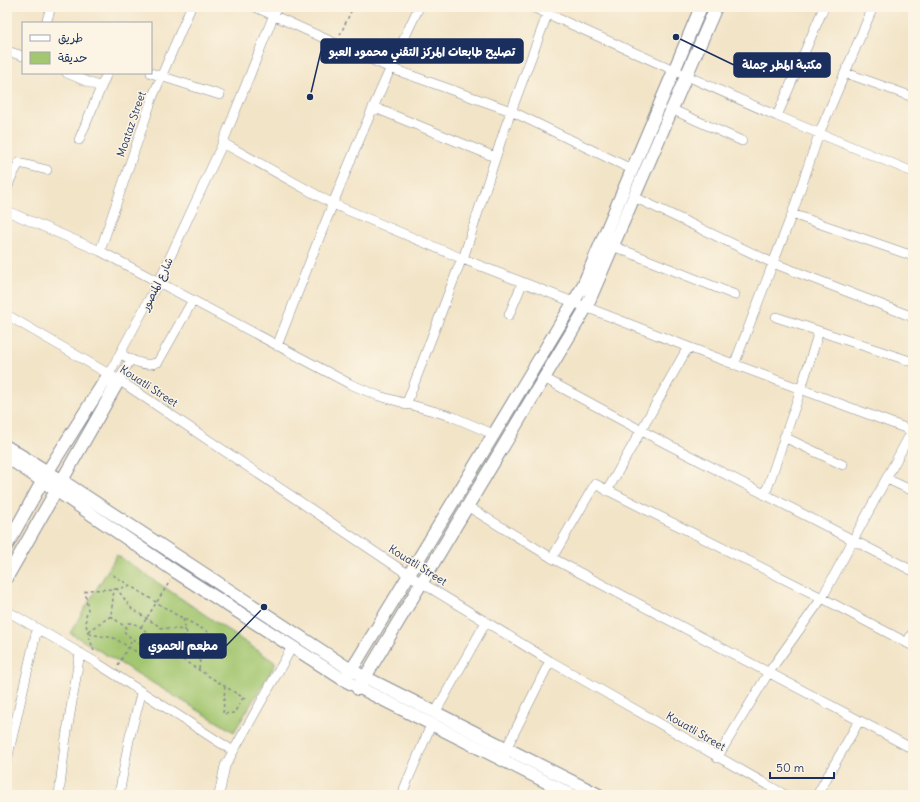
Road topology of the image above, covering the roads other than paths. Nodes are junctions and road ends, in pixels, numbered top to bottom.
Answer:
1 (51, 7) edge
2 (191, 7) edge
3 (255, 7) edge
4 (419, 7) edge
5 (532, 7) edge
6 (701, 7) edge
7 (716, 7) edge
8 (824, 7) edge
9 (873, 7) edge
10 (548, 10) edge
11 (275, 11) edge
12 (46, 22) edge
13 (7, 51) edge
14 (22, 56) edge
15 (390, 68) junction
16 (152, 73) edge
17 (680, 73) junction
18 (846, 73) junction
19 (69, 74) edge
20 (106, 74) edge
21 (162, 76) junction
22 (100, 87) junction
23 (220, 95) dead end
24 (913, 97) edge
25 (373, 107) junction
26 (671, 108) junction
27 (511, 111) junction
28 (777, 116) junction
29 (820, 134) junction
30 (79, 140) dead end
31 (742, 142) dead end
32 (223, 143) junction
33 (495, 157) junction
34 (634, 167) junction
35 (47, 170) dead end
36 (913, 172) edge
37 (9, 179) edge
38 (7, 190) edge
39 (634, 197) junction
40 (333, 204) junction
41 (7, 211) edge
42 (792, 214) junction
43 (613, 246) junction
44 (100, 251) junction
45 (913, 256) edge
46 (463, 259) junction
47 (773, 263) junction
48 (159, 282) junction
49 (522, 284) junction
50 (735, 295) dead end
51 (193, 300) junction
52 (574, 303) junction
53 (586, 308) junction
54 (7, 315) edge
55 (509, 315) dead end
56 (776, 317) dead end
57 (913, 317) edge
58 (819, 331) junction
59 (277, 346) junction
60 (688, 348) junction
61 (121, 354) junction
62 (130, 360) junction
63 (913, 362) edge
64 (734, 365) junction
65 (114, 377) junction
66 (544, 378) junction
67 (801, 389) junction
68 (406, 405) junction
69 (640, 430) junction
70 (913, 430) edge
71 (493, 434) junction
72 (784, 437) junction
73 (7, 447) edge
74 (7, 457) edge
75 (843, 465) dead end
76 (45, 476) junction
77 (887, 479) junction
78 (58, 485) junction
79 (607, 491) junction
80 (913, 491) edge
81 (765, 495) junction
82 (467, 506) junction
83 (854, 541) junction
84 (7, 545) edge
85 (552, 558) junction
86 (913, 571) edge
87 (409, 575) junction
88 (7, 577) edge
89 (421, 582) junction
90 (822, 598) junction
91 (7, 611) edge
92 (486, 622) junction
93 (37, 629) junction
94 (913, 632) edge
95 (910, 644) edge
96 (292, 647) junction
97 (80, 653) junction
98 (550, 661) junction
99 (351, 670) junction
100 (770, 672) junction
101 (365, 677) junction
102 (344, 680) junction
103 (358, 689) junction
104 (141, 694) junction
105 (435, 713) junction
106 (859, 721) junction
107 (430, 725) junction
108 (506, 749) junction
109 (913, 749) edge
110 (233, 751) junction
111 (717, 758) junction
112 (7, 760) edge
113 (404, 789) dead end
114 (774, 792) edge
115 (567, 794) edge
116 (59, 795) edge
117 (119, 795) edge
118 (219, 795) edge
119 (599, 795) edge
120 (785, 795) edge
121 (817, 795) edge

1 - 12 street
2 - 21 street, Moataz Street
3 - 11 street
4 - 15 street
5 - 10 street
6 - 17 main road
7 - 17 main road
8 - 28 street
9 - 18 street
10 - 17 street
10 - 27 street
11 - 15 street
11 - 32 street, شارع المنصور
13 - 14 street
15 - 25 street
15 - 27 street
16 - 21 street
17 - 26 main road
17 - 28 street
17 - 34 main road
18 - 24 street
18 - 29 street
19 - 22 street
20 - 22 street
21 - 23 street
21 - 44 street, Moataz Street
22 - 30 street
25 - 33 street
25 - 40 street
26 - 31 street
26 - 39 main road
27 - 33 street
27 - 34 street
28 - 29 street
29 - 36 street
29 - 42 street
32 - 40 street
32 - 48 street, شارع المنصور
33 - 46 street
34 - 52 main road
35 - 37 street
37 - 38 street
39 - 43 main road
39 - 47 street
40 - 46 street
40 - 59 street
41 - 44 street
42 - 45 street
42 - 47 street
43 - 50 street
43 - 53 main road
44 - 48 street
46 - 49 street
46 - 68 street
47 - 57 street
47 - 64 street
48 - 51 street
48 - 61 street, شارع المنصور
49 - 52 street
49 - 55 street
51 - 59 street
51 - 62 street
52 - 53 street
52 - 71 main road
53 - 60 street
53 - 66 main road
54 - 65 street, Kouatli Street
56 - 58 street
58 - 63 street
58 - 67 street
59 - 68 street
60 - 64 street
60 - 69 street
61 - 62 street
61 - 65 street, شارع المنصور
62 - 65 street, شارع المنصور
64 - 67 street
65 - 76 main road, شارع المنصور
65 - 78 main road, شارع المنصور
65 - 87 street, Kouatli Street
66 - 69 street
66 - 82 main road
67 - 70 street
67 - 72 street
68 - 71 street
69 - 79 street
69 - 81 street
70 - 77 street
71 - 87 main road
72 - 75 street
72 - 81 street
73 - 76 main road
74 - 76 main road
76 - 78 main road
76 - 84 main road, شارع المنصور
77 - 80 street
77 - 83 street
78 - 88 main road, شارع المنصور
78 - 96 main road
78 - 99 main road
79 - 85 street
79 - 90 street
81 - 83 street
82 - 85 street
82 - 89 main road
83 - 86 street
83 - 90 street
85 - 100 street
87 - 89 street, Kouatli Street
87 - 99 main road
89 - 92 street, Kouatli Street
89 - 101 main road
90 - 95 street
90 - 100 street
91 - 93 street
92 - 98 street, Kouatli Street
92 - 105 street
93 - 97 street
93 - 112 street
94 - 95 street
96 - 102 main road
96 - 110 street
97 - 104 street
97 - 116 street
98 - 108 street
98 - 111 street, Kouatli Street
99 - 101 main road
99 - 102 main road
100 - 106 street
100 - 111 street
101 - 103 main road
101 - 105 main road
102 - 103 main road
103 - 107 main road
104 - 110 street
104 - 117 street
105 - 108 main road
106 - 109 street
106 - 121 street
107 - 113 street
107 - 115 main road
108 - 119 main road
110 - 118 street
111 - 114 street, Kouatli Street
114 - 120 street, Kouatli Street

